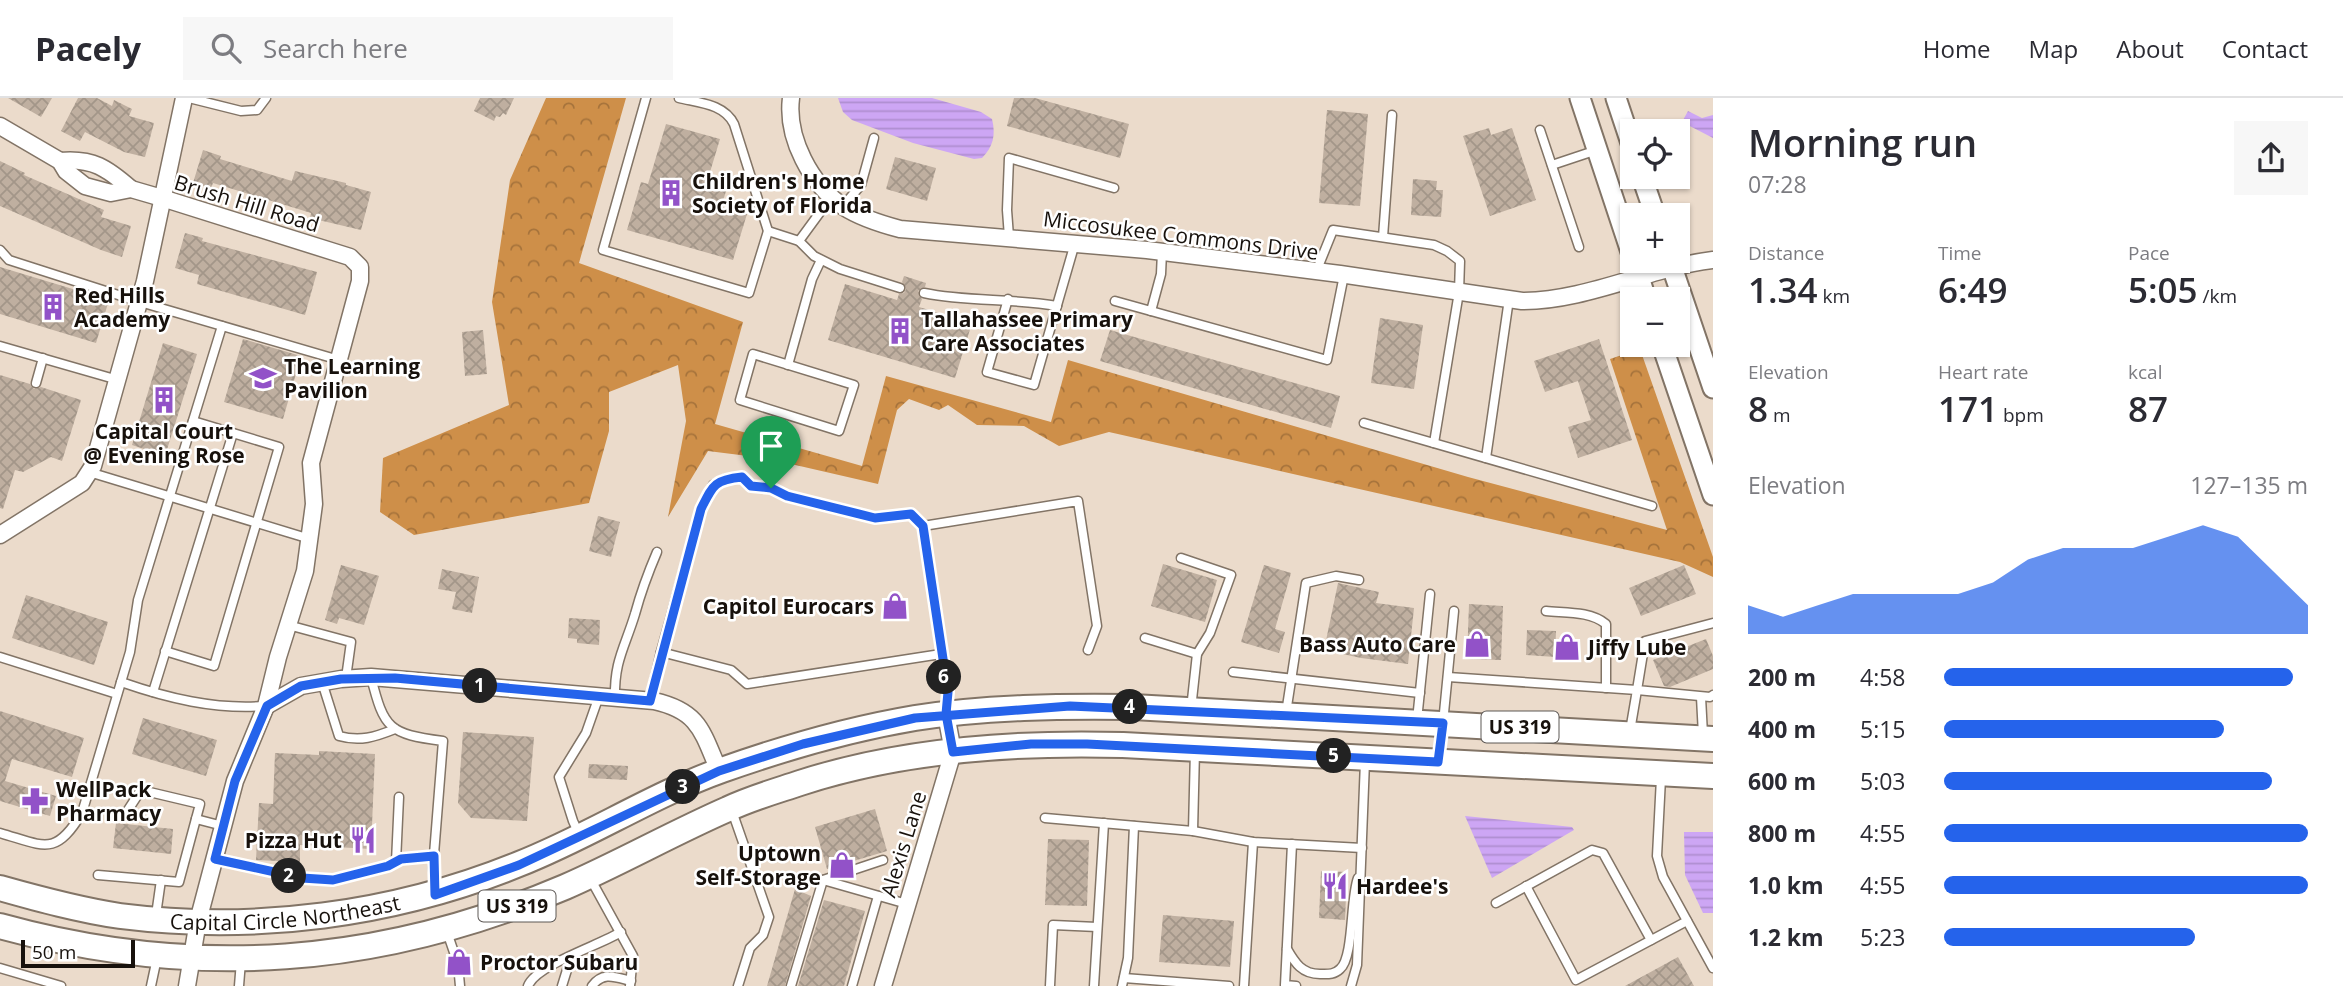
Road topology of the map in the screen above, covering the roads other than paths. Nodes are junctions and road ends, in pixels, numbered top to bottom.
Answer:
1 (184, 98) edge
2 (189, 98) edge
3 (266, 98) edge
4 (646, 98) edge
5 (679, 98) edge
6 (791, 98) edge
7 (1580, 98) edge
8 (1616, 98) edge
9 (1392, 115) dead end
10 (1623, 119) edge
11 (0, 126) edge
12 (1540, 130) dead end
13 (874, 138) dead end
14 (1597, 150) junction
15 (60, 160) junction
16 (1552, 164) junction
17 (1114, 188) dead end
18 (131, 189) junction
19 (162, 198) junction
20 (837, 201) junction
21 (1620, 220) edge
22 (768, 231) junction
23 (1009, 237) junction
24 (1383, 237) junction
25 (799, 241) junction
26 (1075, 243) junction
27 (1579, 247) dead end
28 (0, 250) edge
29 (1162, 252) junction
30 (821, 260) junction
31 (1713, 260) edge
32 (1690, 262) edge
33 (1316, 272) junction
34 (1620, 273) edge
35 (1674, 273) edge
36 (1344, 275) junction
37 (900, 288) dead end
38 (1459, 292) junction
39 (923, 293) dead end
40 (1008, 299) junction
41 (1509, 299) junction
42 (1115, 301) dead end
43 (139, 302) junction
44 (1057, 306) junction
45 (1151, 311) junction
46 (222, 326) junction
47 (0, 346) edge
48 (1666, 357) edge
49 (43, 358) junction
50 (339, 359) junction
51 (788, 365) junction
52 (118, 380) junction
53 (36, 383) dead end
54 (1713, 388) edge
55 (193, 421) junction
56 (1364, 423) dead end
57 (233, 433) junction
58 (1434, 443) junction
59 (1486, 458) junction
60 (89, 472) junction
61 (1713, 495) edge
62 (170, 497) junction
63 (1652, 506) dead end
64 (209, 509) junction
65 (256, 523) junction
66 (923, 526) junction
67 (0, 535) edge
68 (310, 539) junction
69 (657, 552) dead end
70 (1181, 558) dead end
71 (1360, 580) dead end
72 (1430, 594) dead end
73 (1454, 611) dead end
74 (1546, 611) dead end
75 (1713, 623) edge
76 (288, 625) junction
77 (1145, 638) dead end
78 (1088, 650) dead end
79 (165, 651) junction
80 (661, 652) junction
81 (941, 654) junction
82 (1197, 654) junction
83 (0, 657) edge
84 (1233, 672) dead end
85 (372, 677) junction
86 (1448, 677) junction
87 (346, 678) junction
88 (1291, 678) junction
89 (121, 682) junction
90 (322, 682) junction
91 (1606, 688) junction
92 (1637, 690) junction
93 (153, 692) junction
94 (1420, 693) junction
95 (117, 694) junction
96 (1713, 695) edge
97 (1701, 696) junction
98 (607, 697) junction
99 (650, 701) junction
100 (267, 706) junction
101 (1191, 710) junction
102 (946, 714) junction
103 (1286, 715) junction
104 (1417, 722) junction
105 (1443, 723) junction
106 (395, 729) junction
107 (1629, 734) junction
108 (1708, 739) edge
109 (1195, 748) junction
110 (953, 752) junction
111 (1365, 758) junction
112 (1438, 762) junction
113 (719, 771) junction
114 (1661, 773) junction
115 (1713, 776) edge
116 (399, 797) dead end
117 (731, 807) junction
118 (128, 810) dead end
119 (1045, 818) dead end
120 (196, 819) junction
121 (1104, 823) junction
122 (223, 826) junction
123 (1134, 826) junction
124 (1193, 831) junction
125 (0, 833) edge
126 (581, 837) junction
127 (1253, 842) junction
128 (1292, 844) junction
129 (1362, 848) junction
130 (434, 856) junction
131 (215, 859) junction
132 (883, 860) dead end
133 (396, 862) junction
134 (1361, 870) junction
135 (98, 875) dead end
136 (589, 875) junction
137 (161, 880) junction
138 (823, 880) junction
139 (1526, 886) junction
140 (0, 888) edge
141 (435, 895) junction
142 (878, 895) junction
143 (1496, 902) dead end
144 (907, 904) junction
145 (156, 918) junction
146 (1687, 920) junction
147 (198, 921) junction
148 (0, 926) edge
149 (1097, 926) junction
150 (446, 929) junction
151 (621, 932) junction
152 (1651, 940) junction
153 (1287, 949) junction
154 (158, 956) junction
155 (571, 957) junction
156 (241, 958) junction
157 (192, 959) junction
158 (0, 968) edge
159 (1713, 968) edge
160 (1123, 982) edge
161 (630, 984) edge
162 (61, 986) edge
163 (151, 986) edge
164 (187, 986) edge
165 (239, 986) edge
166 (460, 986) edge
167 (528, 986) edge
168 (562, 986) edge
169 (592, 986) edge
170 (738, 986) edge
171 (791, 986) edge
172 (852, 986) edge
173 (883, 986) edge
174 (1050, 986) edge
175 (1094, 986) edge
176 (1216, 986) edge
177 (1229, 986) edge
178 (1244, 986) edge
179 (1297, 986) edge
180 (1351, 986) edge

1 - 19 street
2 - 3 lane
4 - 22 lane
5 - 22 lane
6 - 20 street, Miccosukee Commons Drive
7 - 14 street
8 - 10 street
9 - 24 lane
11 - 15 street, Brush Hill Road
12 - 16 lane
13 - 20 lane
14 - 16 lane
14 - 21 street
15 - 18 street, Brush Hill Road
15 - 18 street, Brush Hill Road
16 - 27 lane
17 - 23 lane
18 - 19 street, Brush Hill Road
19 - 43 street
19 - 50 street, Brush Hill Road
20 - 23 street, Miccosukee Commons Drive
20 - 25 lane
22 - 25 lane
23 - 26 street, Miccosukee Commons Drive
24 - 33 lane
24 - 38 lane
25 - 30 lane
26 - 29 street, Miccosukee Commons Drive
26 - 44 lane
28 - 43 lane
29 - 33 street, Miccosukee Commons Drive
29 - 45 lane
30 - 37 lane
30 - 51 lane
31 - 32 street, Miccosukee Commons Drive
33 - 36 street, Miccosukee Commons Drive
34 - 41 street, Miccosukee Commons Drive
35 - 54 street
36 - 38 street, Miccosukee Commons Drive
36 - 45 lane
38 - 41 street, Miccosukee Commons Drive
38 - 58 lane
39 - 40 lane
40 - 44 lane
40 - 44 lane
41 - 59 lane
42 - 45 lane
43 - 46 lane
43 - 52 street
46 - 50 lane
46 - 55 lane
47 - 49 lane
48 - 61 street
49 - 52 lane
49 - 53 lane
50 - 68 street
51 - 51 lane
52 - 60 street
55 - 57 lane
55 - 62 lane
56 - 58 lane
57 - 64 lane
57 - 65 lane
58 - 59 lane
59 - 63 lane
60 - 62 lane
60 - 67 street
62 - 64 lane
62 - 89 lane
64 - 65 lane
64 - 79 lane
65 - 68 lane
65 - 79 lane
66 - 78 lane
66 - 80 lane
66 - 81 lane
68 - 76 street
69 - 98 lane
70 - 82 lane
71 - 88 lane
72 - 94 lane
73 - 86 lane
74 - 91 lane
75 - 92 lane
76 - 87 lane
76 - 100 street
77 - 82 lane
79 - 93 lane
80 - 81 lane
80 - 99 lane
81 - 102 lane
82 - 101 lane
83 - 95 lane
84 - 88 lane
85 - 87 street
85 - 98 street
85 - 106 lane
86 - 91 lane
86 - 105 lane
87 - 90 street
88 - 94 lane
88 - 103 lane
89 - 93 lane
89 - 95 lane
90 - 100 street
90 - 106 lane
91 - 92 lane
92 - 97 lane
92 - 107 lane
93 - 100 lane
94 - 104 lane
95 - 125 lane
96 - 97 lane
97 - 108 lane
98 - 99 street
98 - 126 lane
99 - 113 street
100 - 122 street
101 - 102 main road, Capital Circle Northeast / US 319
101 - 103 main road, Capital Circle Northeast / US 319
101 - 109 main road
102 - 110 street, Alexis Lane
102 - 113 main road, Capital Circle Northeast / US 319
103 - 104 main road, Capital Circle Northeast / US 319
104 - 105 main road, Capital Circle Northeast / US 319
105 - 107 main road, Capital Circle Northeast / US 319
105 - 112 main road
106 - 130 lane
107 - 108 main road, Capital Circle Northeast / US 319
109 - 110 main road, Capital Circle Northeast / US 319
109 - 111 main road, Capital Circle Northeast / US 319
109 - 124 lane
110 - 117 main road, Capital Circle Northeast / US 319
110 - 144 street, Alexis Lane
111 - 112 main road, Capital Circle Northeast / US 319
111 - 129 lane
112 - 114 main road, Capital Circle Northeast / US 319
113 - 117 main road
113 - 126 main road, Capital Circle Northeast / US 319
114 - 115 main road, Capital Circle Northeast / US 319
114 - 146 lane
116 - 133 lane
117 - 136 main road, Capital Circle Northeast / US 319
117 - 170 lane
118 - 120 lane
119 - 121 lane
120 - 122 lane
120 - 137 lane
121 - 123 lane
121 - 149 lane
122 - 131 street
123 - 124 lane
123 - 160 lane
124 - 127 lane
126 - 141 main road, Capital Circle Northeast / US 319
127 - 128 lane
127 - 178 lane
128 - 129 lane
128 - 153 lane
129 - 134 lane
130 - 133 lane
130 - 141 lane
131 - 133 lane
131 - 147 street
132 - 138 lane
134 - 153 lane
134 - 180 lane
135 - 137 lane
136 - 150 main road, Capital Circle Northeast / US 319
136 - 151 lane
137 - 145 lane
138 - 142 lane
138 - 171 lane
139 - 143 lane
139 - 152 lane
139 - 152 lane
140 - 145 main road, Capital Circle Northeast / US 319
141 - 147 main road, Capital Circle Northeast / US 319
142 - 144 lane
142 - 172 lane
144 - 173 street, Alexis Lane
145 - 147 main road, Capital Circle Northeast / US 319
146 - 152 lane
146 - 159 lane
147 - 157 street
148 - 154 main road, Capital Circle Northeast / US 319
149 - 174 lane
149 - 175 lane
150 - 156 main road, Capital Circle Northeast / US 319
150 - 166 lane
151 - 155 lane
151 - 161 lane
153 - 179 lane
154 - 157 main road, Capital Circle Northeast / US 319
154 - 163 lane
155 - 167 lane
155 - 168 lane
156 - 157 main road, Capital Circle Northeast / US 319
156 - 165 lane
157 - 164 street
158 - 162 lane
160 - 176 lane
161 - 169 lane
176 - 177 lane

